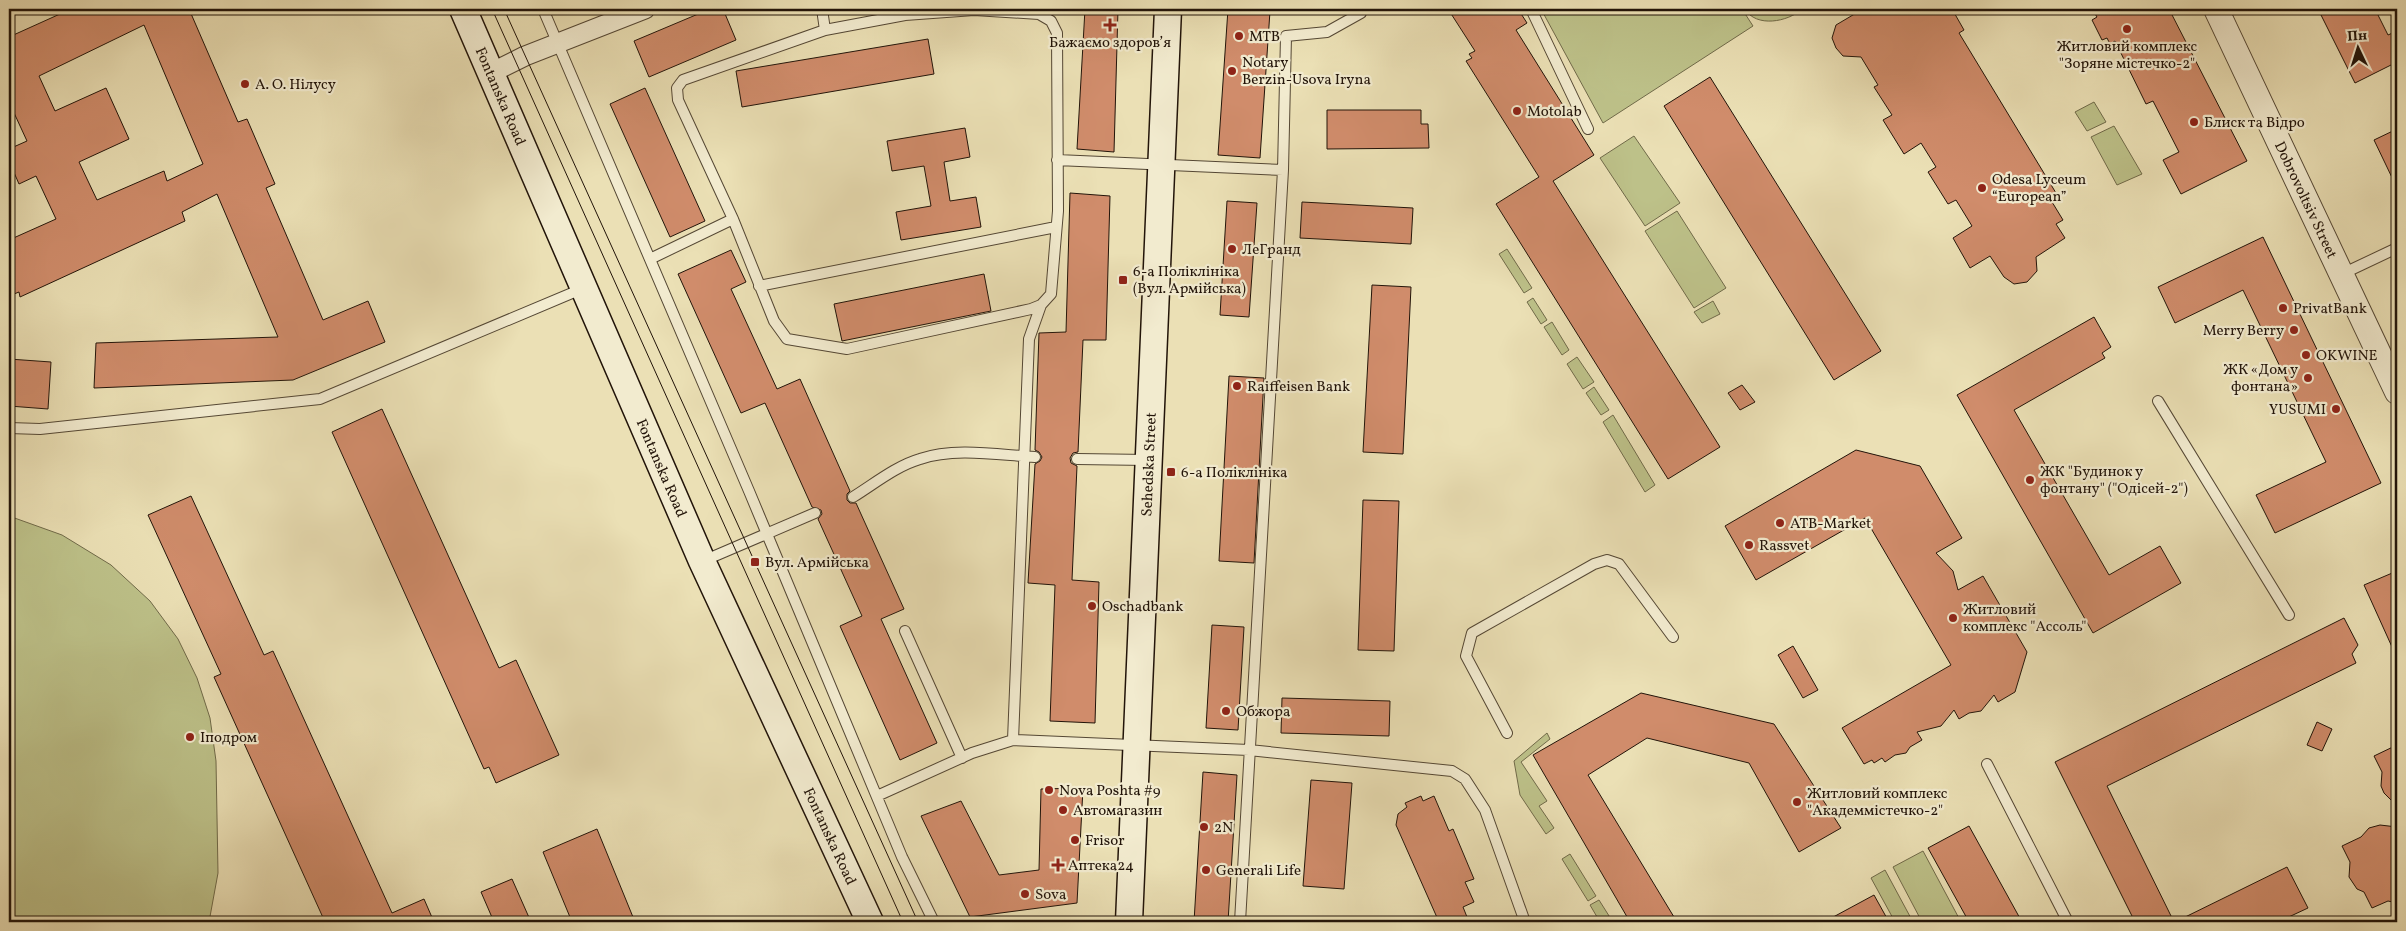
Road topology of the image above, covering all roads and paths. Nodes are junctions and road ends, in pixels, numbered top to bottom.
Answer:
1 (463, 9) edge
2 (543, 9) edge
3 (645, 9) edge
4 (822, 9) edge
5 (1168, 9) edge
6 (1531, 9) edge
7 (2216, 9) edge
8 (1361, 13) dead end
9 (825, 30) junction
10 (558, 43) junction
11 (492, 74) junction
12 (1588, 129) dead end
13 (1058, 160) junction
14 (1161, 166) junction
15 (1283, 170) junction
16 (733, 219) junction
17 (1056, 228) junction
18 (2397, 248) edge
19 (650, 259) junction
20 (2342, 274) junction
21 (759, 286) junction
22 (585, 287) junction
23 (1041, 305) junction
24 (2397, 392) edge
25 (2158, 401) dead end
26 (9, 428) edge
27 (1030, 457) junction
28 (1077, 459) dead end
29 (1148, 460) junction
30 (853, 497) dead end
31 (815, 513) dead end
32 (767, 533) junction
33 (702, 561) junction
34 (2289, 616) dead end
35 (905, 631) dead end
36 (1673, 637) dead end
37 (1507, 733) dead end
38 (1013, 740) junction
39 (1137, 744) junction
40 (1249, 750) junction
41 (962, 758) junction
42 (1987, 764) dead end
43 (877, 796) junction
44 (870, 922) edge
45 (934, 922) edge
46 (1129, 922) edge
47 (1240, 922) edge
48 (1525, 922) edge
49 (2068, 922) edge

1 - 11 main road, Fontanska Road
2 - 10 lane
3 - 10 street
4 - 9 lane
5 - 14 main road, Sehedska Street
6 - 12 lane
7 - 20 street, Dobrovoltsiv Street
8 - 15 lane
9 - 13 lane
9 - 16 lane
10 - 11 street
10 - 19 lane
11 - 22 main road, Fontanska Road
13 - 14 lane
13 - 17 lane
14 - 15 lane
14 - 29 main road, Sehedska Street
15 - 40 lane
16 - 19 lane
16 - 21 lane
17 - 21 lane
17 - 23 lane
18 - 20 lane
19 - 32 lane
20 - 24 street, Dobrovoltsiv Street
21 - 23 lane
22 - 26 lane
22 - 33 main road, Fontanska Road
23 - 27 lane
25 - 34 lane
27 - 30 lane
27 - 38 lane
28 - 29 lane
29 - 39 main road, Sehedska Street
31 - 32 lane
32 - 33 lane
32 - 43 lane
33 - 44 main road, Fontanska Road
35 - 41 lane
36 - 37 lane
38 - 39 lane
38 - 41 lane
39 - 40 lane
39 - 46 main road, Sehedska Street
40 - 47 lane
40 - 48 lane
41 - 43 lane
42 - 49 lane
43 - 45 lane

